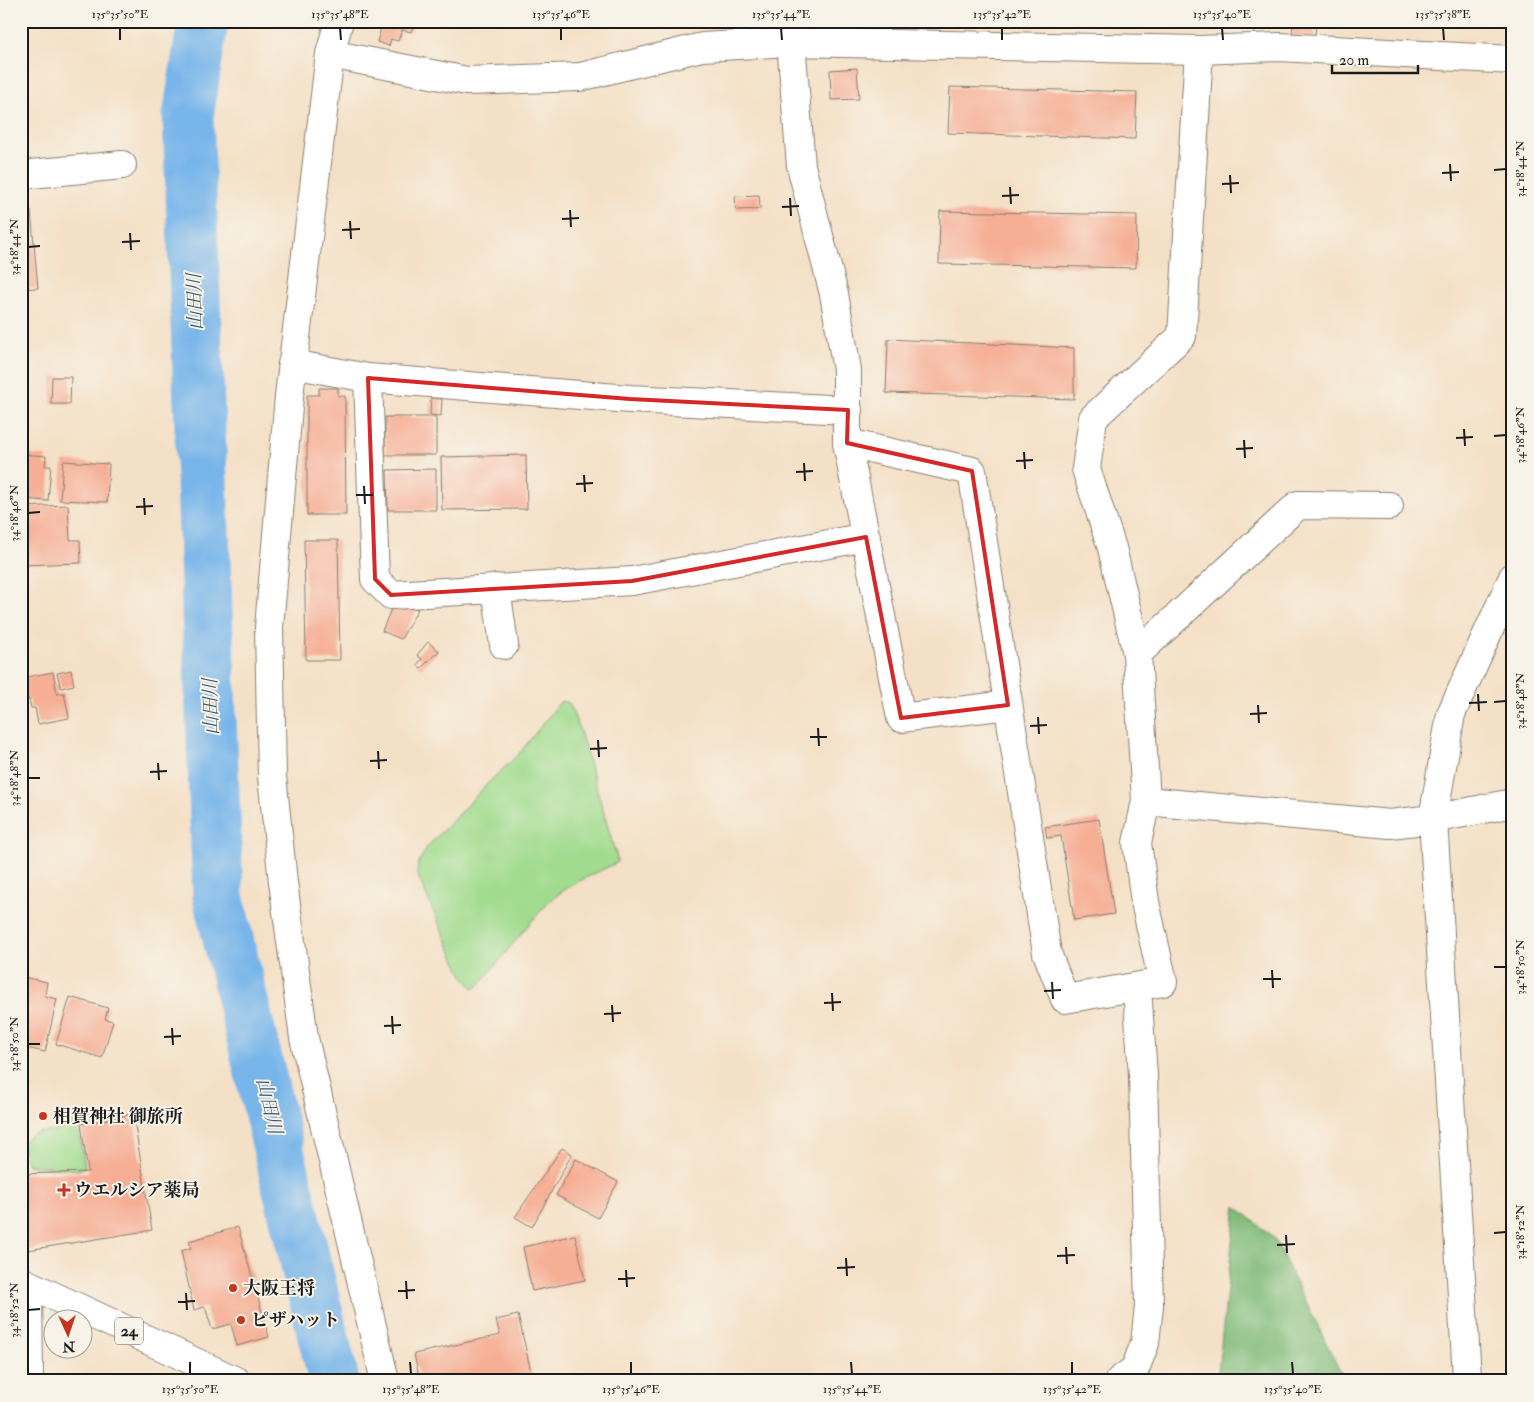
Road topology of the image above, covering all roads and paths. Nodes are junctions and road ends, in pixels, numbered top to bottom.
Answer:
1 (339, 21) edge
2 (794, 32) edge
3 (1199, 50) junction
4 (330, 54) junction
5 (1513, 60) edge
6 (122, 165) dead end
7 (21, 175) edge
8 (292, 364) junction
9 (368, 378) junction
10 (848, 410) junction
11 (847, 443) junction
12 (1389, 506) dead end
13 (866, 537) junction
14 (1513, 577) edge
15 (496, 588) junction
16 (504, 645) dead end
17 (1137, 654) junction
18 (1008, 705) junction
19 (1146, 801) junction
20 (1513, 803) edge
21 (1433, 820) junction
22 (1137, 987) junction
23 (25, 1283) edge
24 (1467, 1377) dead end
25 (29, 1381) edge
26 (236, 1381) edge
27 (385, 1381) edge
28 (1119, 1381) edge

1 - 4 main road
2 - 3 main road
2 - 4 main road
2 - 10 main road
3 - 5 main road
3 - 17 main road
4 - 8 main road
6 - 7 main road
8 - 9 main road
8 - 27 main road
9 - 10 main road
9 - 15 main road
10 - 11 main road
11 - 13 main road
11 - 18 main road
12 - 17 main road
13 - 15 main road
13 - 18 main road
14 - 21 main road
15 - 16 main road
17 - 19 main road
18 - 22 main road
19 - 21 main road
19 - 22 main road
20 - 21 main road
21 - 24 main road
22 - 28 main road
23 - 25 main road
23 - 26 main road, 24

